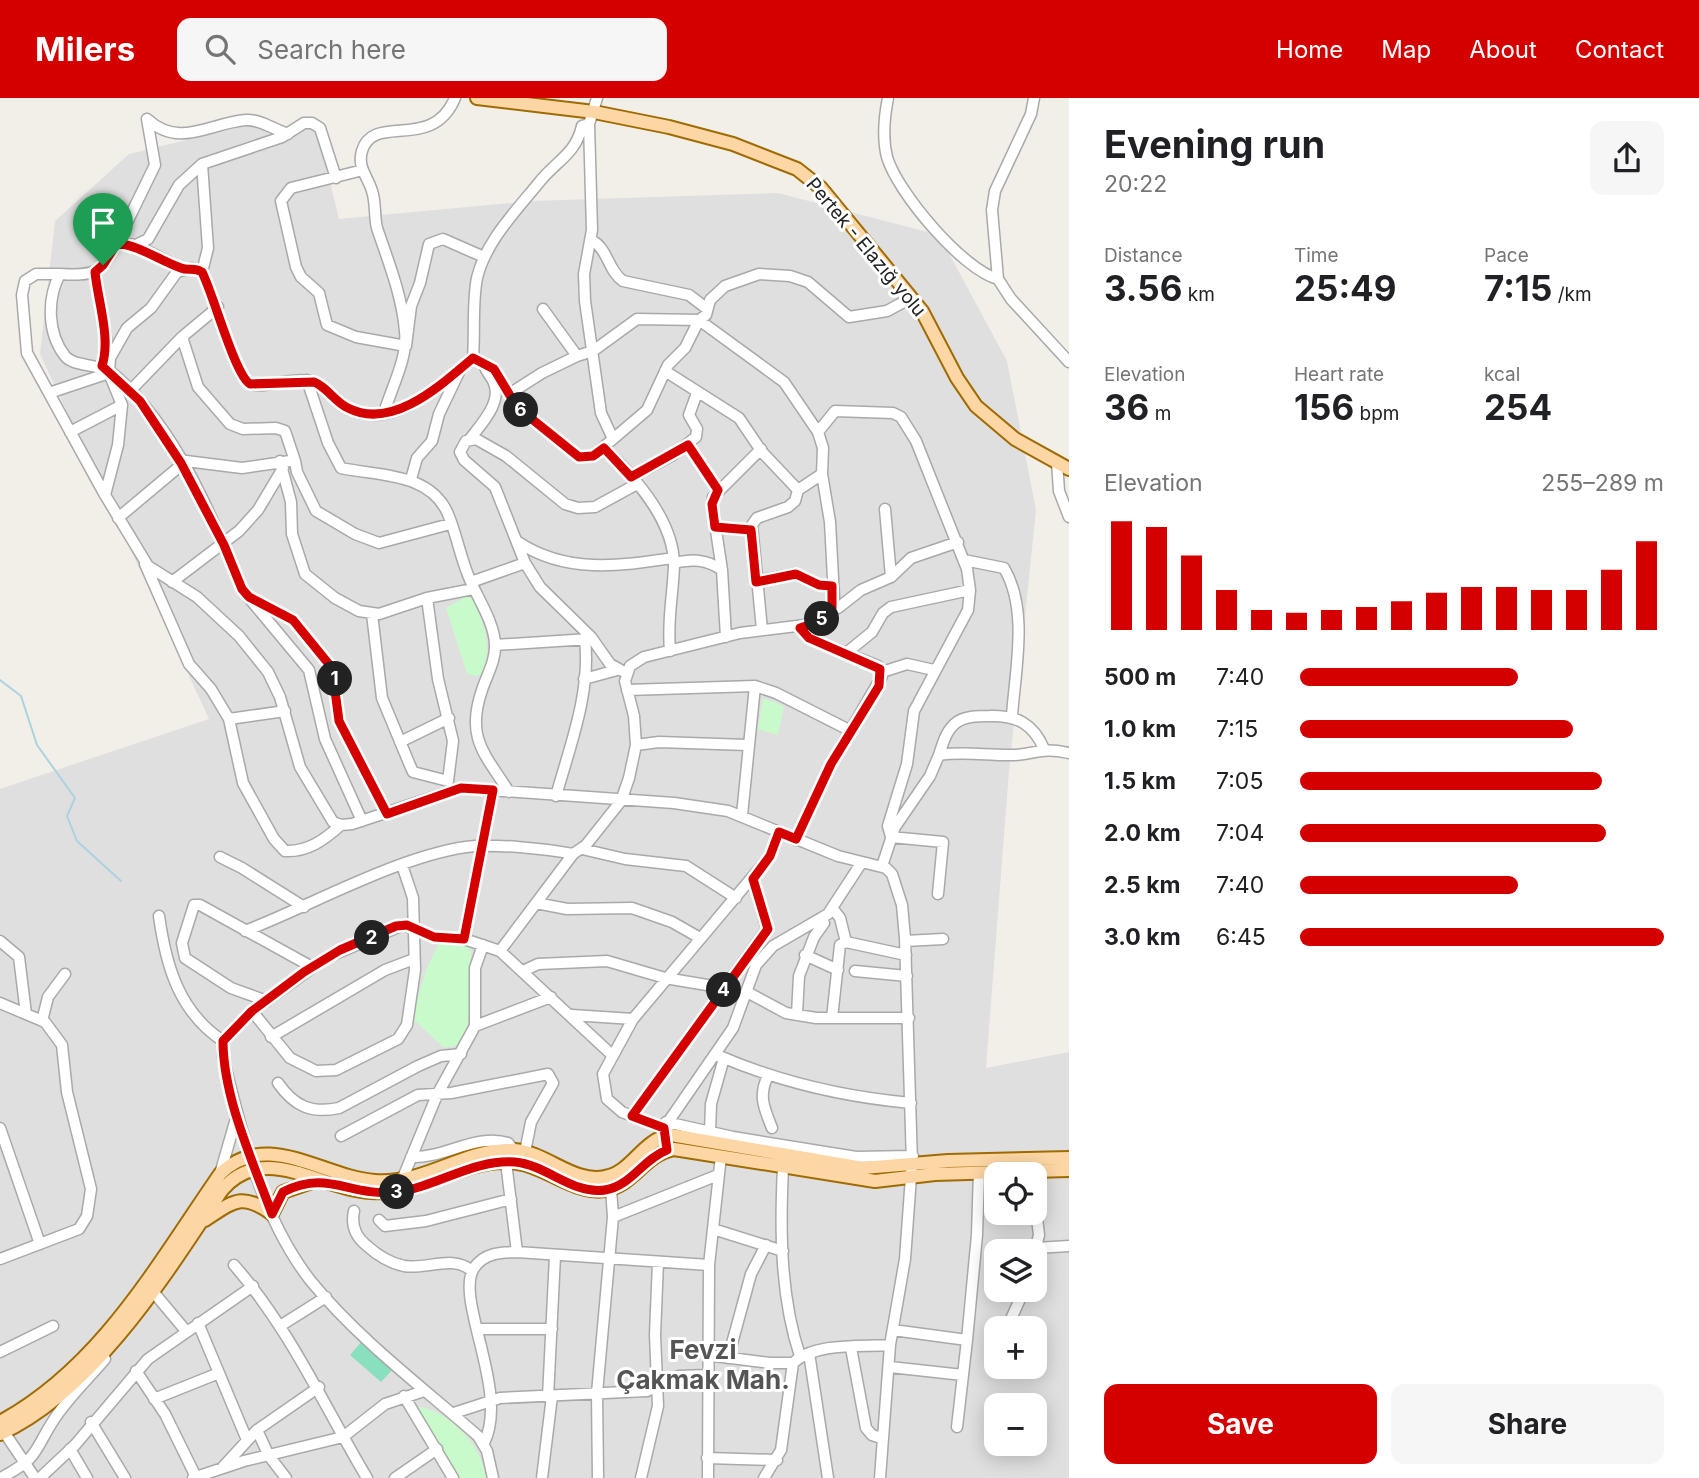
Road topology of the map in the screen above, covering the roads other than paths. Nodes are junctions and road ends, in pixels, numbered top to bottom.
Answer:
1 (455, 98) edge
2 (477, 98) edge
3 (597, 98) edge
4 (888, 98) edge
5 (1034, 98) edge
6 (591, 118) junction
7 (288, 134) junction
8 (202, 164) junction
9 (363, 170) junction
10 (336, 178) junction
11 (591, 240) junction
12 (117, 243) junction
13 (136, 245) junction
14 (484, 257) junction
15 (182, 269) junction
16 (95, 272) junction
17 (202, 272) junction
18 (60, 274) junction
19 (998, 279) junction
20 (911, 298) junction
21 (218, 307) junction
22 (706, 308) junction
23 (543, 309) dead end
24 (699, 320) junction
25 (182, 337) junction
26 (406, 346) junction
27 (593, 351) junction
28 (576, 356) junction
29 (473, 358) junction
30 (484, 362) junction
31 (1069, 362) edge
32 (106, 369) junction
33 (460, 369) junction
34 (665, 371) junction
35 (307, 380) junction
36 (130, 391) junction
37 (49, 393) junction
38 (697, 393) junction
39 (509, 394) junction
40 (122, 405) junction
41 (384, 413) junction
42 (70, 432) junction
43 (818, 432) junction
44 (470, 439) junction
45 (613, 439) junction
46 (688, 445) junction
47 (604, 448) junction
48 (761, 449) junction
49 (295, 461) junction
50 (1057, 462) junction
51 (181, 463) junction
52 (281, 465) junction
53 (1069, 468) edge
54 (821, 474) junction
55 (411, 479) junction
56 (634, 481) junction
57 (718, 490) junction
58 (798, 490) junction
59 (105, 495) junction
60 (886, 509) dead end
61 (1069, 517) edge
62 (118, 518) junction
63 (450, 524) junction
64 (715, 527) junction
65 (751, 530) junction
66 (958, 541) junction
67 (517, 542) junction
68 (224, 545) junction
69 (673, 560) junction
70 (964, 560) junction
71 (144, 561) junction
72 (525, 563) junction
73 (722, 570) junction
74 (891, 577) junction
75 (172, 582) junction
76 (756, 582) junction
77 (472, 585) junction
78 (832, 586) junction
79 (970, 590) junction
80 (249, 597) junction
81 (427, 598) junction
82 (832, 608) junction
83 (372, 614) junction
84 (800, 628) junction
85 (762, 630) junction
86 (726, 637) junction
87 (588, 639) junction
88 (495, 645) junction
89 (670, 651) junction
90 (845, 654) junction
91 (934, 670) junction
92 (621, 671) junction
93 (882, 672) junction
94 (584, 679) junction
95 (755, 686) junction
96 (626, 690) junction
97 (285, 711) junction
98 (1012, 716) junction
99 (449, 718) junction
100 (229, 719) junction
101 (851, 731) junction
102 (400, 742) junction
103 (747, 744) junction
104 (636, 745) junction
105 (1044, 749) junction
106 (1069, 753) edge
107 (939, 755) junction
108 (450, 786) junction
109 (493, 790) junction
110 (509, 792) junction
111 (555, 796) junction
112 (621, 801) junction
113 (387, 814) junction
114 (742, 815) junction
115 (362, 821) junction
116 (341, 825) junction
117 (779, 832) junction
118 (891, 837) junction
119 (796, 839) junction
120 (484, 846) junction
121 (577, 852) junction
122 (220, 857) dead end
123 (862, 862) junction
124 (402, 864) junction
125 (882, 866) junction
126 (753, 879) junction
127 (938, 894) dead end
128 (736, 898) junction
129 (536, 903) junction
130 (304, 907) junction
131 (832, 909) junction
132 (159, 916) dead end
133 (821, 918) junction
134 (412, 927) junction
135 (245, 931) junction
136 (700, 938) junction
137 (464, 939) junction
138 (943, 939) dead end
139 (0, 941) edge
140 (905, 941) junction
141 (846, 942) junction
142 (483, 946) junction
143 (500, 951) junction
144 (805, 955) junction
145 (906, 955) junction
146 (414, 959) junction
147 (312, 967) junction
148 (838, 970) junction
149 (523, 971) junction
150 (855, 971) dead end
151 (65, 974) dead end
152 (907, 976) junction
153 (665, 978) junction
154 (725, 988) junction
155 (747, 992) junction
156 (551, 997) junction
157 (267, 1001) junction
158 (0, 1003) edge
159 (252, 1011) junction
160 (26, 1014) junction
161 (797, 1014) junction
162 (572, 1015) junction
163 (832, 1018) junction
164 (908, 1018) junction
165 (633, 1019) junction
166 (42, 1021) junction
167 (475, 1026) junction
168 (271, 1037) junction
169 (223, 1041) junction
170 (461, 1054) junction
171 (611, 1054) junction
172 (720, 1056) junction
173 (768, 1076) junction
174 (278, 1083) dead end
175 (437, 1095) junction
176 (911, 1103) junction
177 (237, 1115) junction
178 (632, 1116) junction
179 (0, 1128) edge
180 (772, 1128) dead end
181 (665, 1129) junction
182 (710, 1131) junction
183 (341, 1136) dead end
184 (667, 1150) junction
185 (519, 1151) junction
186 (721, 1156) junction
187 (411, 1157) junction
188 (1069, 1158) edge
189 (913, 1160) junction
190 (252, 1162) junction
191 (506, 1162) junction
192 (783, 1167) junction
193 (1069, 1170) edge
194 (1047, 1171) edge
195 (979, 1172) junction
196 (984, 1172) edge
197 (220, 1174) junction
198 (718, 1175) junction
199 (911, 1178) junction
200 (321, 1180) junction
201 (402, 1180) junction
202 (611, 1189) junction
203 (511, 1199) junction
204 (354, 1211) dead end
205 (272, 1214) junction
206 (613, 1217) junction
207 (380, 1220) dead end
208 (202, 1222) junction
209 (713, 1229) junction
210 (40, 1244) junction
211 (766, 1245) junction
212 (1069, 1246) edge
213 (1047, 1249) edge
214 (783, 1251) junction
215 (517, 1252) junction
216 (555, 1256) junction
217 (0, 1259) edge
218 (607, 1259) junction
219 (658, 1262) junction
220 (234, 1265) dead end
221 (709, 1265) junction
222 (472, 1271) junction
223 (253, 1286) junction
224 (152, 1291) junction
225 (326, 1297) junction
226 (198, 1323) junction
227 (53, 1326) dead end
228 (281, 1326) junction
229 (477, 1329) junction
230 (552, 1329) junction
231 (893, 1329) junction
232 (186, 1331) junction
233 (967, 1340) junction
234 (890, 1345) junction
235 (851, 1348) junction
236 (0, 1352) edge
237 (707, 1354) junction
238 (801, 1357) junction
239 (728, 1358) junction
240 (890, 1367) junction
241 (136, 1371) junction
242 (219, 1373) junction
243 (706, 1375) junction
244 (963, 1375) junction
245 (318, 1387) junction
246 (659, 1387) junction
247 (424, 1391) junction
248 (597, 1393) junction
249 (404, 1396) junction
250 (550, 1396) junction
251 (154, 1399) junction
252 (492, 1400) junction
253 (454, 1413) junction
254 (91, 1422) junction
255 (957, 1427) dead end
256 (1, 1428) edge
257 (257, 1430) junction
258 (343, 1437) junction
259 (881, 1438) junction
260 (247, 1440) junction
261 (484, 1443) junction
262 (70, 1449) junction
263 (437, 1449) junction
264 (269, 1456) junction
265 (707, 1458) junction
266 (777, 1460) junction
267 (25, 1465) junction
268 (223, 1467) junction
269 (200, 1477) edge
270 (1, 1478) edge
271 (37, 1478) edge
272 (87, 1478) edge
273 (125, 1478) edge
274 (286, 1478) edge
275 (367, 1478) edge
276 (395, 1478) edge
277 (453, 1478) edge
278 (493, 1478) edge
279 (542, 1478) edge
280 (598, 1478) edge
281 (641, 1478) edge
282 (708, 1478) edge
283 (764, 1478) edge
284 (828, 1478) edge
285 (880, 1478) edge

1 - 9 street
2 - 6 main road, Pertek - Elazığ yolu
3 - 6 street
4 - 19 street
5 - 19 street
6 - 11 street
6 - 14 street
6 - 20 main road, Pertek - Elazığ yolu
7 - 8 street
7 - 10 street
7 - 12 street
8 - 13 street
8 - 17 street
9 - 10 street
9 - 26 street
10 - 26 street
11 - 22 street
11 - 27 street
12 - 13 street
12 - 16 street
13 - 15 street
14 - 26 street
14 - 29 street
15 - 17 street
15 - 32 street
16 - 18 street
16 - 32 street
17 - 21 street
18 - 32 street
18 - 37 street
19 - 31 street
20 - 22 street
20 - 50 main road, Pertek - Elazığ yolu
21 - 25 street
21 - 35 street
22 - 24 street
23 - 28 street
24 - 27 street
24 - 34 street
24 - 43 street
25 - 36 street
25 - 49 street
26 - 41 street
27 - 28 street
27 - 45 street
28 - 39 street
29 - 30 street
29 - 33 street
30 - 39 street
30 - 44 street
32 - 36 street
32 - 37 street
32 - 40 street
33 - 41 street
33 - 55 street
34 - 38 street
34 - 45 street
35 - 41 street
35 - 55 street
36 - 51 street
37 - 42 street
38 - 46 street
38 - 48 street
39 - 47 street
40 - 42 street
40 - 59 street
42 - 59 street
43 - 54 street
43 - 66 street
44 - 56 street
44 - 67 street
45 - 47 street
46 - 56 street
46 - 57 street
47 - 56 street
48 - 57 street
48 - 58 street
49 - 52 street
49 - 63 street
50 - 53 main road, Pertek - Elazığ yolu
50 - 61 street
51 - 52 street
51 - 62 street
51 - 68 street
52 - 68 street
52 - 83 street
54 - 58 street
54 - 78 street
55 - 63 street
56 - 69 street
57 - 64 street
58 - 65 street
59 - 62 street
60 - 74 street
62 - 71 street
63 - 77 street
64 - 65 street
64 - 73 street
65 - 76 street
66 - 70 street
66 - 74 street
67 - 69 street
67 - 72 street
68 - 75 street
68 - 80 street
69 - 73 street
69 - 89 street
70 - 79 street
70 - 98 street
71 - 75 street
71 - 100 street
72 - 77 street
72 - 87 street
73 - 86 street
74 - 82 street
75 - 97 street
76 - 78 street
76 - 85 street
77 - 81 street
77 - 88 street
78 - 82 street
79 - 90 street
79 - 91 street
80 - 113 street
80 - 115 street
81 - 83 street
81 - 99 street
82 - 84 street
83 - 102 street
84 - 85 street
84 - 90 street
85 - 86 street
86 - 89 street
87 - 88 street
87 - 92 street
87 - 94 street
88 - 110 street
89 - 92 street
90 - 93 street
91 - 93 street
91 - 118 street
92 - 94 street
92 - 96 street
93 - 101 street
94 - 111 street
95 - 96 street
95 - 101 street
95 - 103 street
96 - 104 street
97 - 100 street
97 - 116 street
98 - 105 street
98 - 107 street
99 - 102 street
99 - 108 street
100 - 116 street
101 - 119 street
102 - 108 street
103 - 104 street
103 - 114 street
104 - 112 street
105 - 106 street
105 - 107 street
107 - 118 street
108 - 109 street
108 - 113 street
109 - 110 street
109 - 120 street
110 - 111 street
111 - 112 street
112 - 114 street
112 - 121 street
113 - 115 street
114 - 117 street
115 - 116 street
117 - 119 street
117 - 126 street
118 - 125 street
118 - 127 street
119 - 123 street
120 - 121 street
120 - 124 street
120 - 137 street
121 - 128 street
121 - 129 street
122 - 130 street
123 - 125 street
123 - 131 street
124 - 130 street
124 - 134 street
125 - 140 street
126 - 128 street
126 - 154 street
128 - 136 street
129 - 136 street
129 - 143 street
130 - 135 street
131 - 133 street
131 - 141 street
132 - 169 street
133 - 144 street
133 - 155 street
134 - 137 street
134 - 146 street
134 - 147 street
135 - 147 street
135 - 157 street
136 - 153 street
137 - 142 street
138 - 140 street
139 - 160 street
140 - 145 street
141 - 145 street
141 - 148 street
142 - 143 street
142 - 167 street
143 - 149 street
144 - 148 street
144 - 161 street
145 - 152 street
146 - 168 street
146 - 168 street
147 - 157 street
148 - 163 street
149 - 153 street
149 - 156 street
150 - 152 street
151 - 166 street
152 - 164 street
153 - 154 street
153 - 165 street
154 - 178 street
155 - 161 street
155 - 172 street
156 - 162 street
156 - 167 street
157 - 159 street
158 - 160 street
159 - 168 street
159 - 169 street
160 - 166 street
161 - 163 street
162 - 165 street
162 - 171 street
163 - 164 street
164 - 176 street
165 - 171 street
166 - 210 street
167 - 170 street
169 - 177 street
170 - 174 street
170 - 175 street
171 - 178 street
172 - 173 street
172 - 181 street
172 - 182 street
173 - 176 street
173 - 180 street
175 - 183 street
175 - 185 street
175 - 187 street
176 - 189 street
177 - 190 street
177 - 197 street
178 - 181 street
179 - 210 street
181 - 182 street
181 - 184 street
181 - 185 main road
181 - 189 main road
182 - 189 street
184 - 186 main road
184 - 202 main road
185 - 187 street
185 - 201 main road
186 - 192 main road
186 - 198 street
187 - 201 street
188 - 189 main road
189 - 199 street
190 - 197 main road
190 - 200 main road
190 - 201 main road
190 - 205 street
190 - 208 main road
191 - 200 main road
191 - 202 main road
191 - 203 street
192 - 199 main road
192 - 214 street
193 - 194 main road
195 - 196 main road
195 - 199 main road
195 - 233 street
197 - 224 main road
198 - 206 street
198 - 209 street
199 - 231 street
200 - 205 main road
202 - 206 street
203 - 207 street
203 - 215 street
204 - 222 street
205 - 208 main road
205 - 225 street
206 - 218 street
208 - 224 main road
209 - 211 street
209 - 221 street
210 - 217 street
211 - 214 street
211 - 239 street
212 - 213 street
214 - 238 street
215 - 216 street
215 - 222 street
216 - 218 street
216 - 230 street
218 - 219 street
218 - 248 street
219 - 221 street
219 - 246 street
220 - 223 street
221 - 237 street
222 - 229 street
223 - 226 street
223 - 228 street
224 - 232 street
224 - 256 main road
224 - 267 street
225 - 228 street
225 - 247 street
226 - 232 street
226 - 242 street
227 - 236 street
228 - 245 street
229 - 230 street
229 - 252 street
230 - 250 street
231 - 233 street
231 - 234 street
232 - 241 street
233 - 244 street
234 - 235 street
234 - 240 street
235 - 238 street
235 - 259 street
237 - 239 street
237 - 243 street
238 - 239 street
238 - 266 street
238 - 284 street
240 - 244 street
240 - 259 street
241 - 251 street
241 - 254 street
242 - 251 street
242 - 260 street
243 - 246 street
243 - 265 street
244 - 255 street
245 - 257 street
245 - 258 street
246 - 248 street
246 - 281 street
247 - 249 street
247 - 253 street
248 - 250 street
248 - 280 street
249 - 258 street
249 - 263 street
250 - 252 street
250 - 279 street
251 - 269 street
252 - 253 street
252 - 261 street
253 - 261 street
254 - 262 street
254 - 273 street
256 - 267 street
257 - 260 street
257 - 264 street
258 - 264 street
258 - 275 street
259 - 285 street
260 - 268 street
261 - 278 street
262 - 271 street
262 - 272 street
263 - 276 street
263 - 277 street
264 - 268 street
264 - 274 street
265 - 266 street
265 - 282 street
266 - 283 street
267 - 270 street
267 - 271 street
268 - 269 street

